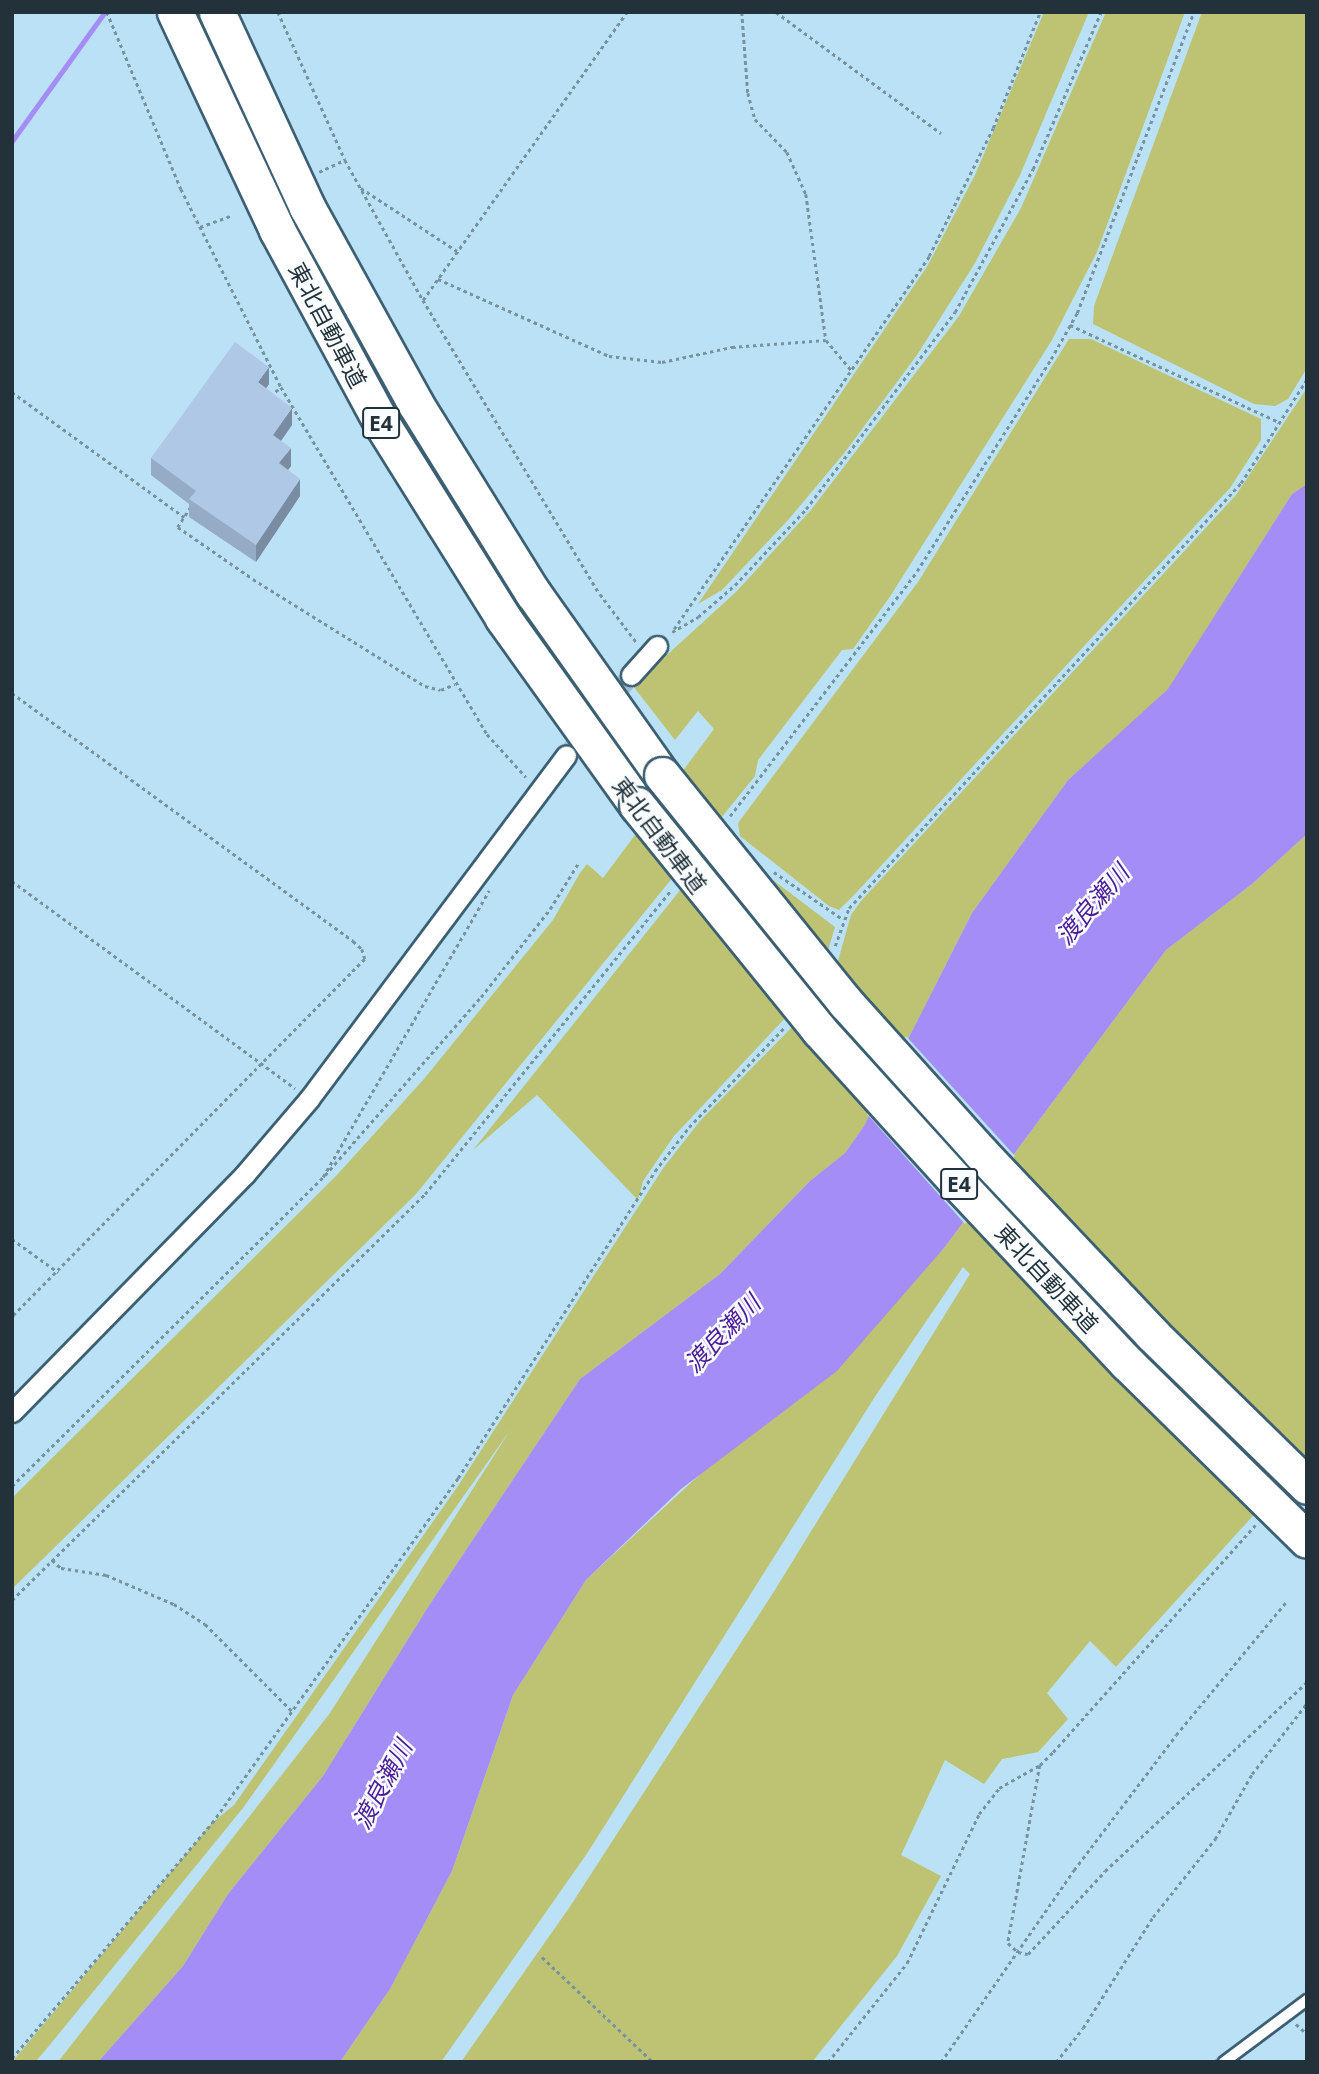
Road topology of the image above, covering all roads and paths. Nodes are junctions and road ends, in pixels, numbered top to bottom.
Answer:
1 (107, 12) edge
2 (175, 12) edge
3 (217, 12) edge
4 (278, 12) edge
5 (627, 12) edge
6 (742, 12) edge
7 (776, 12) edge
8 (1040, 12) edge
9 (1101, 12) edge
10 (941, 133) dead end
11 (345, 160) junction
12 (318, 172) dead end
13 (360, 188) junction
14 (231, 216) dead end
15 (200, 227) junction
16 (458, 251) junction
17 (438, 279) junction
18 (423, 300) junction
19 (1070, 325) dead end
20 (826, 340) junction
21 (852, 370) junction
22 (1307, 379) edge
23 (281, 387) junction
24 (12, 392) edge
25 (264, 405) edge
26 (1279, 422) junction
27 (192, 506) edge
28 (184, 517) junction
29 (672, 632) junction
30 (653, 651) junction
31 (631, 676) tunnel mouth
32 (457, 684) junction
33 (12, 693) edge
34 (566, 756) tunnel mouth
35 (540, 790) junction
36 (579, 862) dead end
37 (763, 863) dead end
38 (495, 880) dead end
39 (12, 881) edge
40 (842, 919) junction
41 (834, 950) dead end
42 (787, 1025) dead end
43 (261, 1064) junction
44 (309, 1099) junction
45 (323, 1177) junction
46 (12, 1239) edge
47 (58, 1272) junction
48 (12, 1318) edge
49 (12, 1412) edge
50 (12, 1486) edge
51 (1307, 1486) edge
52 (1262, 1516) dead end
53 (1307, 1541) edge
54 (52, 1560) dead end
55 (1287, 1601) dead end
56 (1307, 1682) edge
57 (1307, 1703) edge
58 (293, 1712) junction
59 (1040, 1765) junction
60 (1018, 1952) junction
61 (542, 1956) dead end
62 (1307, 2000) edge
63 (12, 2058) edge
64 (653, 2062) edge
65 (828, 2062) edge
66 (941, 2062) edge
67 (1056, 2062) edge
68 (1224, 2062) edge

1 - 15 path
2 - 53 highway, 東北自動車道 / E4, bridge
3 - 51 highway, 東北自動車道 / E4, bridge
4 - 11 path
5 - 16 path
6 - 20 path
7 - 10 path
8 - 21 path
9 - 29 path
11 - 12 path
11 - 13 path
13 - 16 path
13 - 18 path
14 - 15 path
15 - 23 path
16 - 17 path
17 - 18 path
17 - 20 path
18 - 30 path
19 - 26 path
20 - 21 path
21 - 29 path
22 - 26 path
23 - 25 path
23 - 32 path
24 - 28 path
26 - 40 path
27 - 28 path
28 - 32 path
29 - 30 path
30 - 31 street
32 - 35 path
33 - 43 path
34 - 35 street
35 - 44 street
36 - 45 path
37 - 40 path
38 - 45 path
39 - 43 path
40 - 41 path
42 - 58 path
43 - 44 path
43 - 47 path
44 - 49 street
45 - 50 path
46 - 47 path
47 - 48 path
52 - 59 path
54 - 58 path
55 - 60 path
56 - 60 path
57 - 67 path
58 - 63 path
59 - 60 path
59 - 65 path
60 - 66 path
61 - 64 path
62 - 68 lane

